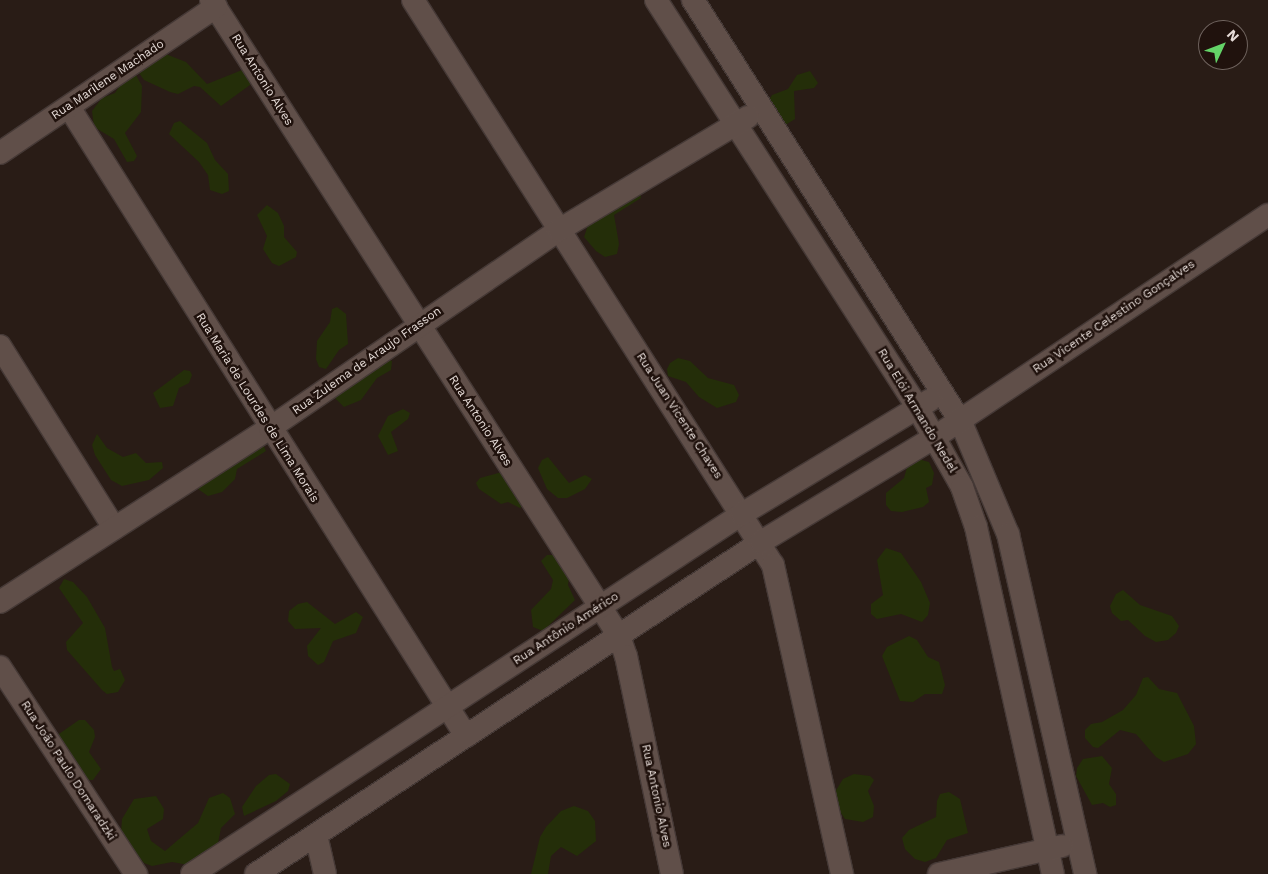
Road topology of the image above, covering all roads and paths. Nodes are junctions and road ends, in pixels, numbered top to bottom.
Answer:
1 (413, 0) edge
2 (656, 0) edge
3 (693, 0) edge
4 (214, 4) edge
5 (69, 107) junction
6 (763, 108) junction
7 (735, 123) junction
8 (0, 153) edge
9 (1268, 215) edge
10 (559, 230) junction
11 (418, 326) junction
12 (0, 346) edge
13 (944, 391) junction
14 (918, 407) junction
15 (960, 420) junction
16 (270, 428) junction
17 (935, 437) junction
18 (742, 514) junction
19 (114, 528) junction
20 (760, 542) junction
21 (0, 602) edge
22 (601, 606) junction
23 (619, 636) junction
24 (0, 667) edge
25 (448, 707) junction
26 (466, 736) junction
27 (316, 835) junction
28 (1078, 841) junction
29 (1048, 850) junction
30 (136, 874) edge
31 (192, 874) edge
32 (256, 874) edge
33 (325, 874) edge
34 (672, 874) edge
35 (842, 874) edge
36 (938, 874) edge
37 (1053, 874) edge
38 (1085, 874) edge

1 - 10 street, Rua Juan Vicente Chaves
2 - 7 street, Rua Elói Armando Nedel
3 - 6 street
4 - 5 street, Rua Marilene Machado
4 - 11 street, Rua Antonio Alves
5 - 8 street, Rua Marilene Machado
5 - 16 street, Rua Maria de Lourdes de Lima Morais
6 - 7 street, Rua Zulema de Araujo Frasson
6 - 13 street
7 - 10 street, Rua Zulema de Araujo Frasson
7 - 14 street, Rua Elói Armando Nedel
9 - 15 street, Rua Vicente Celestino Gonçalves
10 - 11 street, Rua Zulema de Araujo Frasson
10 - 18 street, Rua Juan Vicente Chaves
11 - 16 street, Rua Zulema de Araujo Frasson
11 - 22 street, Rua Antonio Alves
12 - 19 street
13 - 14 street, Rua Antônio Américo
13 - 15 street
14 - 17 street, Rua Elói Armando Nedel
14 - 18 street, Rua Antônio Américo
15 - 17 street
15 - 28 street
16 - 19 street, Rua Zulema de Araujo Frasson
16 - 25 street, Rua Maria de Lourdes de Lima Morais
17 - 20 street
17 - 29 street, Rua Elói Armando Nedel
18 - 20 street, Rua Juan Vicente Chaves
18 - 22 street, Rua Antônio Américo
19 - 21 street, Rua Zulema de Araujo Frasson
20 - 23 street
20 - 35 street, Rua Juan Vicente Chaves
22 - 23 street, Rua Antonio Alves
22 - 25 street, Rua Antônio Américo
23 - 26 street
23 - 34 street, Rua Antonio Alves
24 - 30 street, Rua João Paulo Domaradzki
25 - 26 street, Rua Maria de Lourdes de Lima Morais
25 - 31 street, Rua Antônio Américo
26 - 27 street
27 - 32 street
27 - 33 street
28 - 29 street
28 - 38 street
29 - 36 street
29 - 37 street, Rua Elói Armando Nedel

